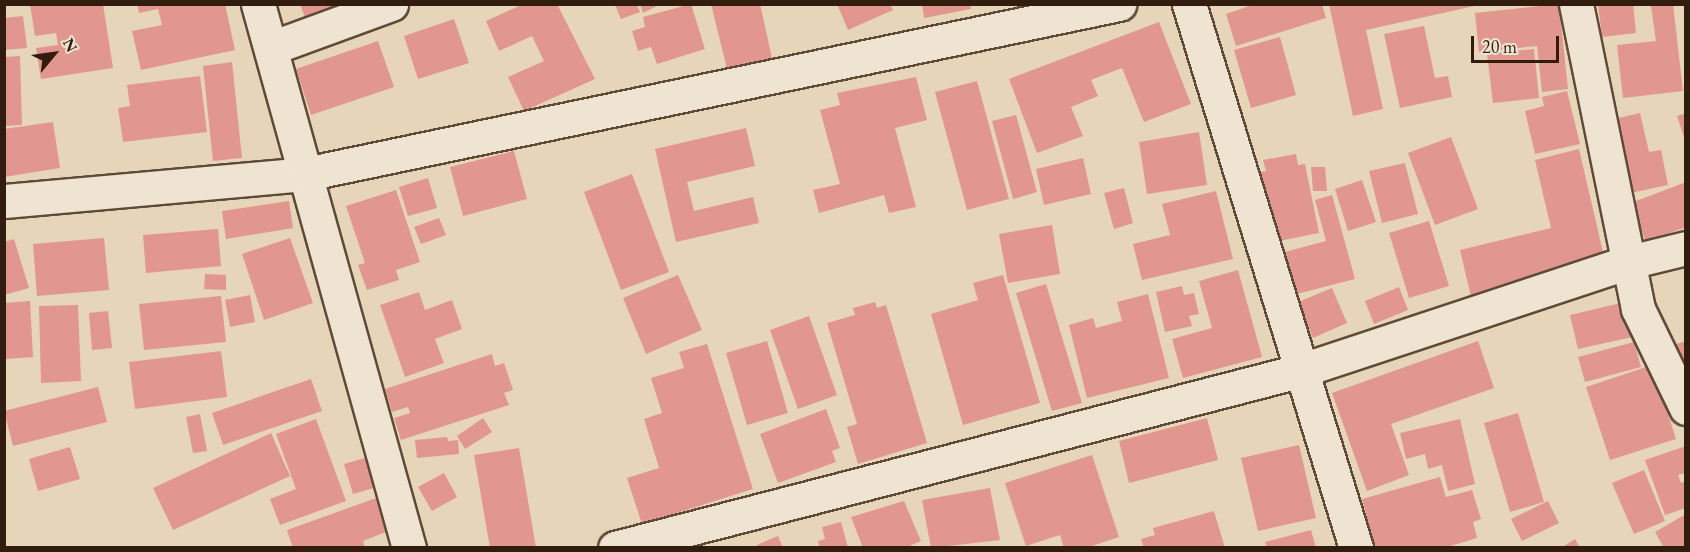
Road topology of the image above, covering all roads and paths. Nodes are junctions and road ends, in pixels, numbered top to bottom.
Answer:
1 (258, 4) edge
2 (391, 4) edge
3 (1119, 4) edge
4 (1189, 4) edge
5 (1576, 4) edge
6 (271, 48) junction
7 (305, 174) junction
8 (4, 201) edge
9 (1686, 248) edge
10 (1629, 262) junction
11 (1299, 371) junction
12 (1686, 408) edge
13 (409, 548) edge
14 (615, 548) edge
15 (1356, 548) edge

1 - 6 street
2 - 6 street
3 - 7 street
4 - 11 street
5 - 10 street
6 - 7 street
7 - 8 street
7 - 13 street
9 - 10 street
10 - 11 street
10 - 12 street
11 - 14 street
11 - 15 street

